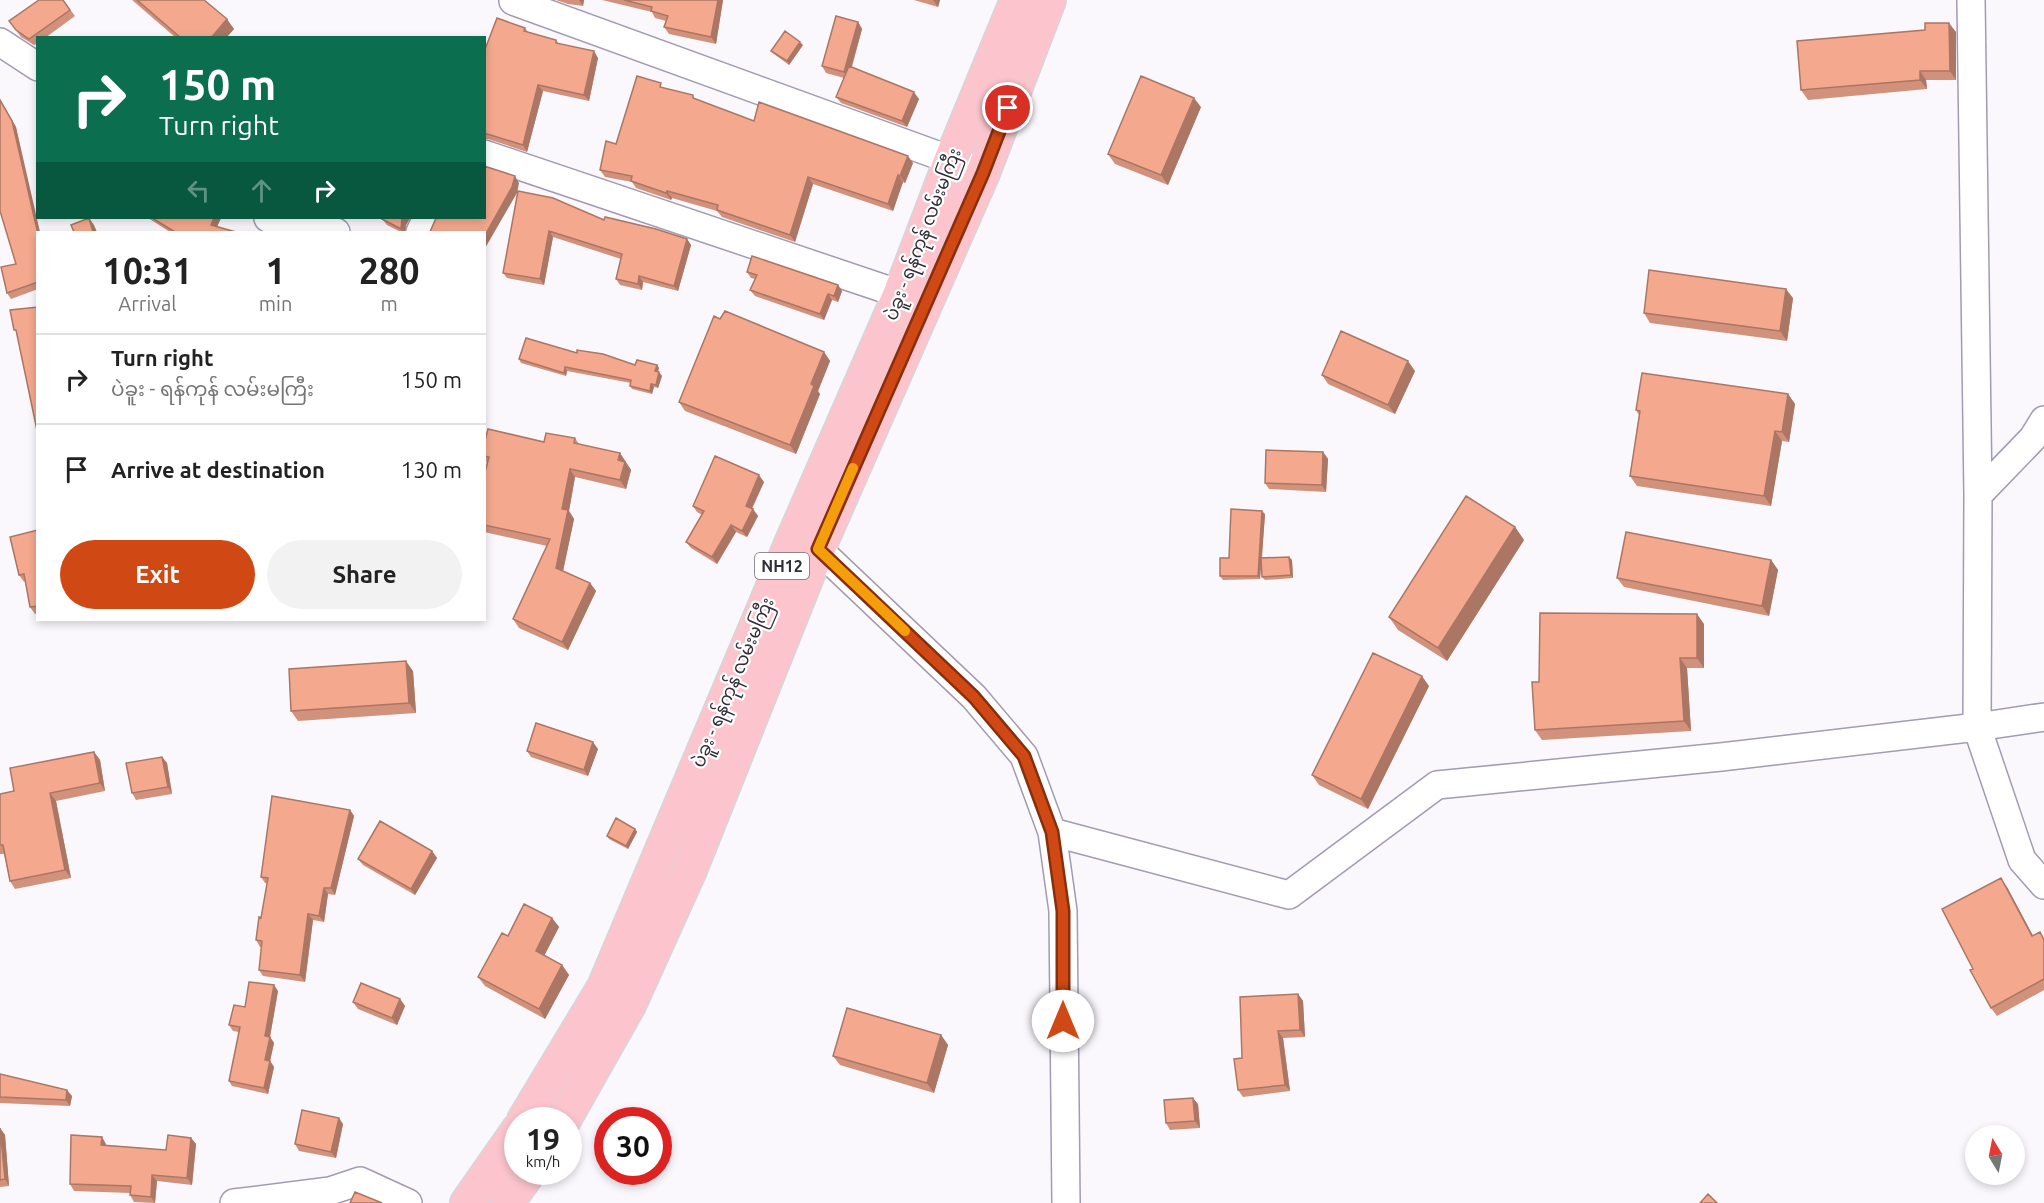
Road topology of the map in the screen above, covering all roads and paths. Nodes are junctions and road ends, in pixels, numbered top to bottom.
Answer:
1 (1017, 0) edge
2 (1049, 0) edge
3 (1971, 0) edge
4 (513, 1) edge
5 (0, 42) edge
6 (36, 66) edge
7 (486, 155) edge
8 (951, 160) junction
9 (983, 173) junction
10 (270, 219) edge
11 (329, 231) edge
12 (900, 294) junction
13 (2044, 420) edge
14 (1978, 495) junction
15 (805, 544) junction
16 (2044, 717) edge
17 (1977, 727) junction
18 (1052, 832) junction
19 (2044, 885) edge
20 (532, 1107) edge
21 (571, 1107) edge
22 (504, 1150) edge
23 (520, 1185) edge
24 (234, 1203) edge
25 (408, 1203) edge
26 (467, 1203) edge
27 (507, 1203) edge
28 (1066, 1203) edge

1 - 8 highway, ပဲခူး - ရန်ကုန် လမ်းမကြီး / NH12
2 - 9 highway, ပဲခူး - ရန်ကုန် လမ်းမကြီး / NH12
3 - 14 street
4 - 8 street
5 - 6 street
7 - 12 street
8 - 9 street
8 - 12 highway, ပဲခူး - ရန်ကုန် လမ်းမကြီး / NH12
9 - 15 highway, ပဲခူး - ရန်ကုန် လမ်းမကြီး / NH12
10 - 11 street
12 - 15 highway, ပဲခူး - ရန်ကုန် လမ်းမကြီး / NH12
13 - 14 street
14 - 17 street
15 - 18 street
15 - 20 highway, ပဲခူး - ရန်ကုန် လမ်းမကြီး / NH12
15 - 21 highway, ပဲခူး - ရန်ကုန် လမ်းမကြီး / NH12
16 - 17 street
17 - 18 street
17 - 19 street
18 - 28 street
22 - 26 highway
23 - 27 highway
24 - 25 street

